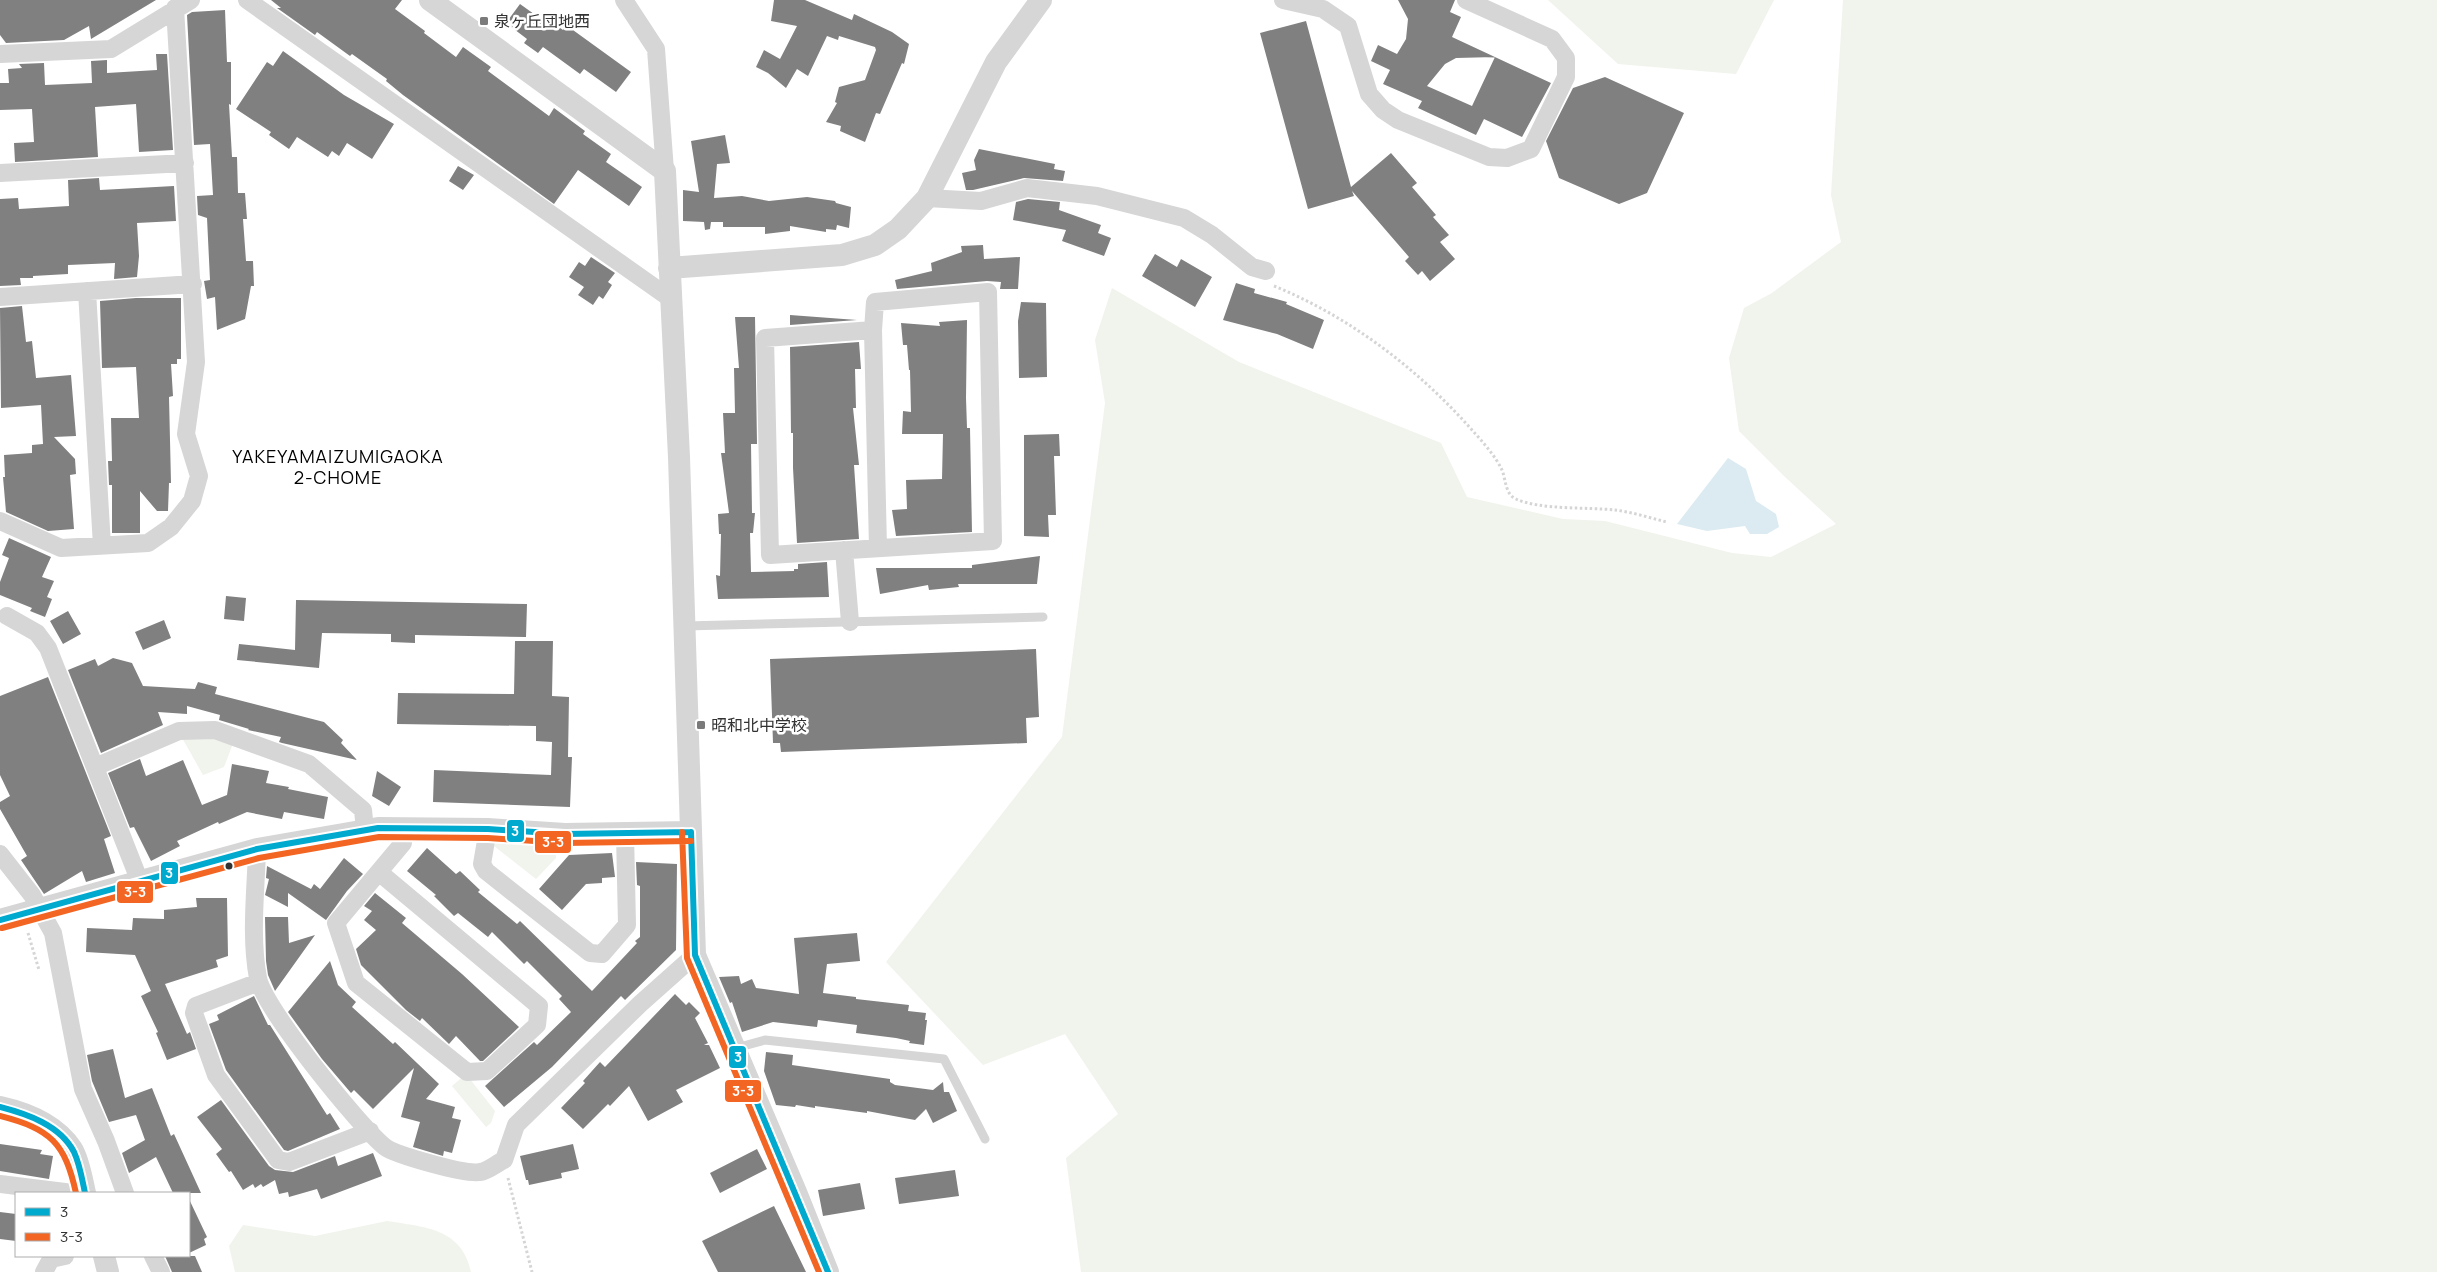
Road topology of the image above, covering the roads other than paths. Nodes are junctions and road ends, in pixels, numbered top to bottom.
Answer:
1 (191, 0) edge
2 (247, 0) edge
3 (430, 0) edge
4 (624, 0) edge
5 (1041, 0) edge
6 (1283, 0) edge
7 (1466, 0) edge
8 (176, 8) junction
9 (0, 54) edge
10 (185, 163) junction
11 (666, 171) junction
12 (0, 173) edge
13 (927, 198) junction
14 (669, 268) junction
15 (1266, 277) road end
16 (193, 284) junction
17 (88, 291) junction
18 (0, 298) edge
19 (671, 299) junction
20 (873, 330) junction
21 (0, 522) edge
22 (102, 546) junction
23 (878, 548) junction
24 (844, 550) junction
25 (7, 616) dead end
26 (1043, 617) dead end
27 (850, 622) junction
28 (685, 626) junction
29 (95, 768) junction
30 (488, 829) junction
31 (365, 830) junction
32 (403, 830) junction
33 (691, 832) junction
34 (624, 834) junction
35 (257, 848) junction
36 (0, 854) edge
37 (380, 874) junction
38 (140, 882) junction
39 (40, 909) junction
40 (0, 920) edge
41 (695, 955) junction
42 (259, 982) junction
43 (735, 1049) junction
44 (0, 1107) edge
45 (370, 1131) junction
46 (985, 1139) dead end
47 (0, 1184) edge
48 (65, 1192) edge
49 (85, 1192) edge
50 (125, 1192) edge
51 (60, 1257) edge
52 (104, 1257) edge
53 (154, 1257) edge
54 (44, 1272) edge
55 (108, 1272) edge
56 (161, 1272) edge
57 (828, 1272) edge

1 - 8 street
2 - 19 street
3 - 11 street
4 - 11 street
5 - 13 street
6 - 7 street
8 - 9 street
8 - 10 street
10 - 12 street
10 - 16 street
11 - 14 street
13 - 14 street
13 - 15 street
14 - 19 street
16 - 17 street
16 - 22 street
17 - 18 street
17 - 22 street
19 - 28 street
20 - 23 street
20 - 23 street
20 - 24 street
21 - 22 street
23 - 24 street
24 - 27 street
25 - 29 street
26 - 27 lane
27 - 28 lane
28 - 33 street
29 - 31 street
29 - 38 street
30 - 32 street
30 - 34 street
30 - 34 street
31 - 32 street
31 - 35 street
32 - 37 street
33 - 34 street
33 - 41 street
35 - 38 street
35 - 42 street
36 - 39 street
37 - 37 street
38 - 39 street
39 - 40 street
39 - 50 street
41 - 43 street
41 - 45 street
42 - 45 street
42 - 45 street
43 - 46 lane
43 - 57 street
44 - 49 street
47 - 48 street
51 - 54 street
52 - 55 street
53 - 56 street

